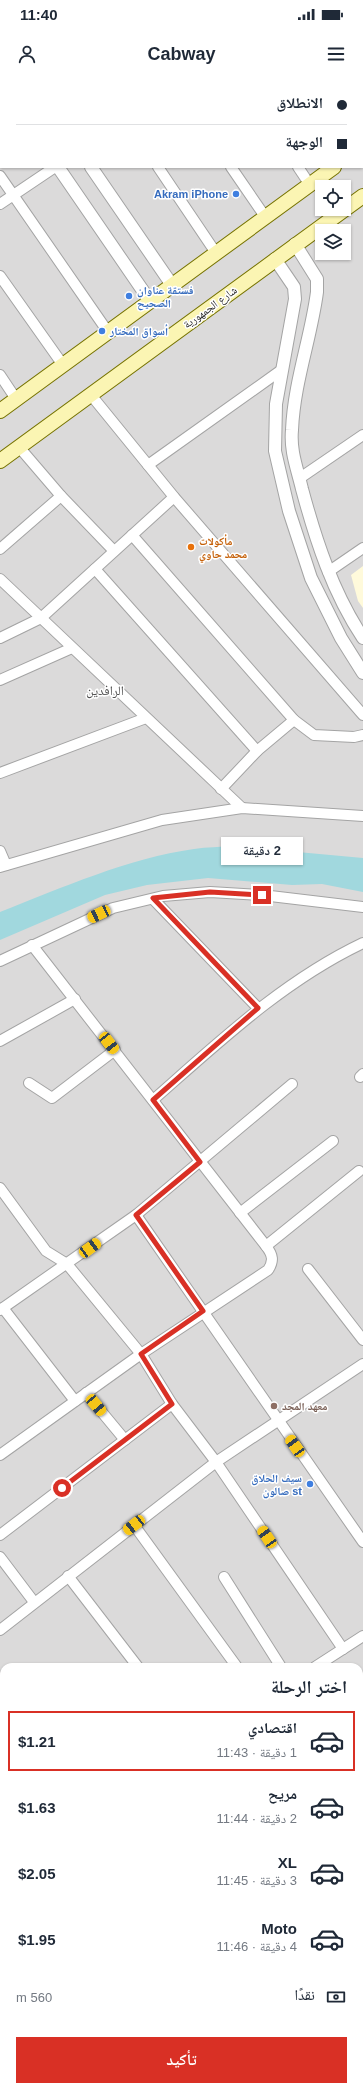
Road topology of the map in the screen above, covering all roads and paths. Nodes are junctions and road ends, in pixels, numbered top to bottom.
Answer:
1 (54, 168) edge
2 (59, 168) edge
3 (92, 168) edge
4 (159, 168) edge
5 (232, 168) edge
6 (299, 168) edge
7 (333, 168) edge
8 (0, 176) edge
9 (310, 185) junction
10 (13, 195) junction
11 (363, 196) edge
12 (0, 204) edge
13 (266, 218) junction
14 (295, 244) junction
15 (216, 253) junction
16 (275, 259) junction
17 (0, 276) edge
18 (172, 285) junction
19 (150, 301) junction
20 (288, 331) junction
21 (108, 332) junction
22 (309, 333) junction
23 (63, 365) junction
24 (280, 371) junction
25 (0, 375) edge
26 (91, 395) junction
27 (16, 399) junction
28 (0, 411) edge
29 (363, 435) edge
30 (20, 447) junction
31 (0, 461) edge
32 (148, 465) junction
33 (300, 478) junction
34 (62, 496) junction
35 (174, 497) junction
36 (132, 535) junction
37 (363, 548) edge
38 (0, 549) edge
39 (114, 551) junction
40 (95, 569) junction
41 (328, 572) junction
42 (0, 579) edge
43 (41, 618) junction
44 (0, 638) edge
45 (363, 638) edge
46 (72, 648) junction
47 (363, 673) edge
48 (0, 680) edge
49 (363, 715) edge
50 (146, 718) junction
51 (294, 720) junction
52 (363, 736) edge
53 (257, 751) junction
54 (0, 773) edge
55 (221, 789) junction
56 (242, 808) junction
57 (363, 816) edge
58 (0, 851) edge
59 (3, 866) edge
60 (153, 898) junction
61 (363, 907) edge
62 (363, 943) edge
63 (32, 945) junction
64 (0, 961) edge
65 (75, 999) junction
66 (258, 1008) junction
67 (0, 1041) edge
68 (114, 1050) junction
69 (29, 1083) dead end
70 (292, 1084) dead end
71 (153, 1100) junction
72 (333, 1141) dead end
73 (200, 1162) junction
74 (359, 1171) dead end
75 (0, 1188) edge
76 (240, 1213) junction
77 (136, 1215) junction
78 (266, 1246) junction
79 (68, 1264) junction
80 (308, 1269) dead end
81 (1, 1309) edge
82 (203, 1311) junction
83 (363, 1340) edge
84 (141, 1354) junction
85 (363, 1364) edge
86 (86, 1393) junction
87 (75, 1401) junction
88 (172, 1404) junction
89 (278, 1422) junction
90 (125, 1440) junction
91 (0, 1455) edge
92 (216, 1462) junction
93 (134, 1525) junction
94 (0, 1535) edge
95 (363, 1542) edge
96 (0, 1558) edge
97 (68, 1576) junction
98 (224, 1577) dead end
99 (34, 1602) junction
100 (0, 1630) edge
101 (363, 1636) edge
102 (343, 1649) junction
103 (135, 1663) edge
104 (234, 1663) edge
105 (278, 1663) edge
106 (321, 1663) edge

1 - 10 street
2 - 19 street
3 - 18 street
4 - 15 street
5 - 13 street
6 - 9 street
7 - 9 main road
8 - 10 street
9 - 13 main road
10 - 12 street
10 - 21 street
11 - 14 main road, شارع الجمهورية
13 - 15 main road
14 - 16 main road, شارع الجمهورية
14 - 22 street
15 - 18 main road
16 - 20 street
16 - 26 main road, شارع الجمهورية
17 - 23 street
18 - 19 main road
19 - 21 main road
20 - 22 street
20 - 24 street
21 - 23 main road
22 - 33 street
23 - 27 main road
24 - 32 street
24 - 47 street
25 - 27 street
26 - 30 main road, شارع الجمهورية
26 - 32 street
27 - 28 main road
29 - 33 street
30 - 31 main road, شارع الجمهورية
30 - 34 street
32 - 35 street
33 - 41 street
34 - 38 street
34 - 39 street
35 - 36 street
35 - 49 street
36 - 39 street
36 - 51 street
37 - 41 street
39 - 40 street
40 - 43 street
40 - 53 street
41 - 45 street
42 - 43 street
43 - 44 street
43 - 46 street
46 - 48 street
46 - 50 street
50 - 54 street
50 - 55 street
51 - 52 street
51 - 53 street
53 - 55 street
55 - 56 street
56 - 57 street
56 - 59 street
58 - 59 street
60 - 61 street
60 - 63 street
60 - 66 street
62 - 66 street
63 - 64 street
63 - 65 street
65 - 67 street
65 - 68 street
66 - 71 street
68 - 69 street
68 - 71 street
70 - 73 street
71 - 73 street
72 - 76 street
73 - 76 street
73 - 77 street
74 - 78 street
75 - 79 street
76 - 78 street
77 - 79 street
77 - 82 street
78 - 82 street
79 - 81 street
79 - 84 street
80 - 83 street
81 - 87 street
82 - 84 street
82 - 89 street
84 - 86 street
84 - 88 street
85 - 89 street
86 - 87 street
86 - 90 street
87 - 91 street
88 - 90 street
88 - 92 street
89 - 92 street
89 - 95 street
90 - 94 street
92 - 93 street
92 - 102 street
93 - 97 street
93 - 104 street
96 - 99 street
97 - 99 street
97 - 103 street
98 - 105 street
99 - 100 street
101 - 102 street
102 - 106 street

